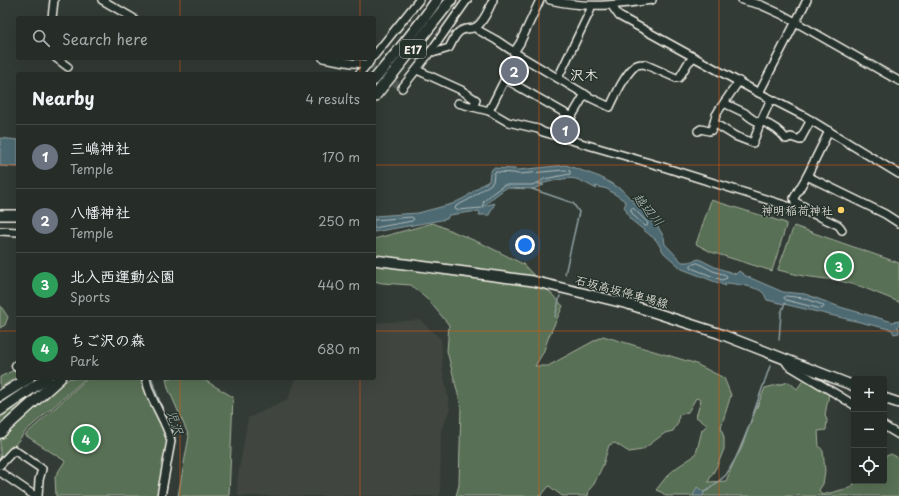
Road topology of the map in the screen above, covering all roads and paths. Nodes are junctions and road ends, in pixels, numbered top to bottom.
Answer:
1 (54, 0) edge
2 (102, 0) edge
3 (419, 0) edge
4 (437, 0) edge
5 (451, 0) edge
6 (467, 0) edge
7 (493, 0) edge
8 (540, 0) edge
9 (550, 0) edge
10 (652, 0) edge
11 (742, 0) edge
12 (807, 0) edge
13 (591, 6) junction
14 (612, 6) junction
15 (52, 16) edge
16 (130, 16) edge
17 (796, 22) junction
18 (476, 27) junction
19 (431, 51) junction
20 (516, 53) junction
21 (376, 54) edge
22 (694, 57) junction
23 (59, 60) edge
24 (335, 60) edge
25 (367, 60) tunnel mouth
26 (371, 60) edge
27 (68, 67) dead end
28 (416, 70) junction
29 (361, 72) edge
30 (376, 78) edge
31 (558, 78) junction
32 (505, 79) junction
33 (739, 81) junction
34 (899, 81) edge
35 (402, 88) dead end
36 (759, 93) junction
37 (585, 94) junction
38 (376, 95) edge
39 (771, 99) junction
40 (458, 103) dead end
41 (724, 103) junction
42 (473, 106) junction
43 (489, 111) junction
44 (811, 120) junction
45 (761, 122) junction
46 (714, 123) junction
47 (698, 131) dead end
48 (829, 131) junction
49 (899, 174) edge
50 (808, 176) junction
51 (0, 215) edge
52 (16, 215) edge
53 (816, 215) junction
54 (899, 223) edge
55 (842, 230) dead end
56 (0, 232) edge
57 (16, 232) edge
58 (376, 260) edge
59 (781, 357) junction
60 (25, 380) edge
61 (44, 380) edge
62 (58, 380) edge
63 (147, 380) edge
64 (851, 385) edge
65 (0, 396) edge
66 (887, 399) edge
67 (851, 403) edge
68 (899, 404) edge
69 (0, 410) edge
70 (887, 428) edge
71 (0, 433) edge
72 (899, 435) edge
73 (0, 465) edge
74 (0, 472) edge
75 (35, 496) edge
76 (38, 496) edge
77 (161, 496) edge

1 - 15 street
2 - 16 street
3 - 21 street
4 - 30 highway, E17
5 - 38 highway, E17
6 - 19 street
7 - 18 street
8 - 20 street
9 - 13 street
10 - 14 street
11 - 17 street
12 - 17 street
13 - 14 street
13 - 31 street
14 - 22 street
17 - 34 street
17 - 36 street
18 - 19 street
18 - 20 street
19 - 28 street
20 - 31 street
20 - 32 street
22 - 33 street
22 - 37 street
23 - 27 street
24 - 25 street
26 - 29 street
28 - 35 street
28 - 42 street
31 - 37 street
32 - 37 street
32 - 43 street
33 - 36 street
33 - 41 street
36 - 39 street
39 - 44 street
39 - 45 street
40 - 42 street
41 - 45 street
41 - 46 street
42 - 43 street
43 - 53 street
44 - 45 street
44 - 48 street
45 - 46 street
46 - 47 street
48 - 49 street
48 - 50 street
50 - 53 street
50 - 54 street
51 - 52 main road
53 - 55 street
56 - 57 street
58 - 59 main road, 石坂高坂停車場線
59 - 64 main road, 石坂高坂停車場線
59 - 67 street
60 - 65 highway
61 - 69 highway
62 - 71 highway
63 - 77 street
66 - 68 main road
70 - 72 street
73 - 76 street
74 - 75 street

